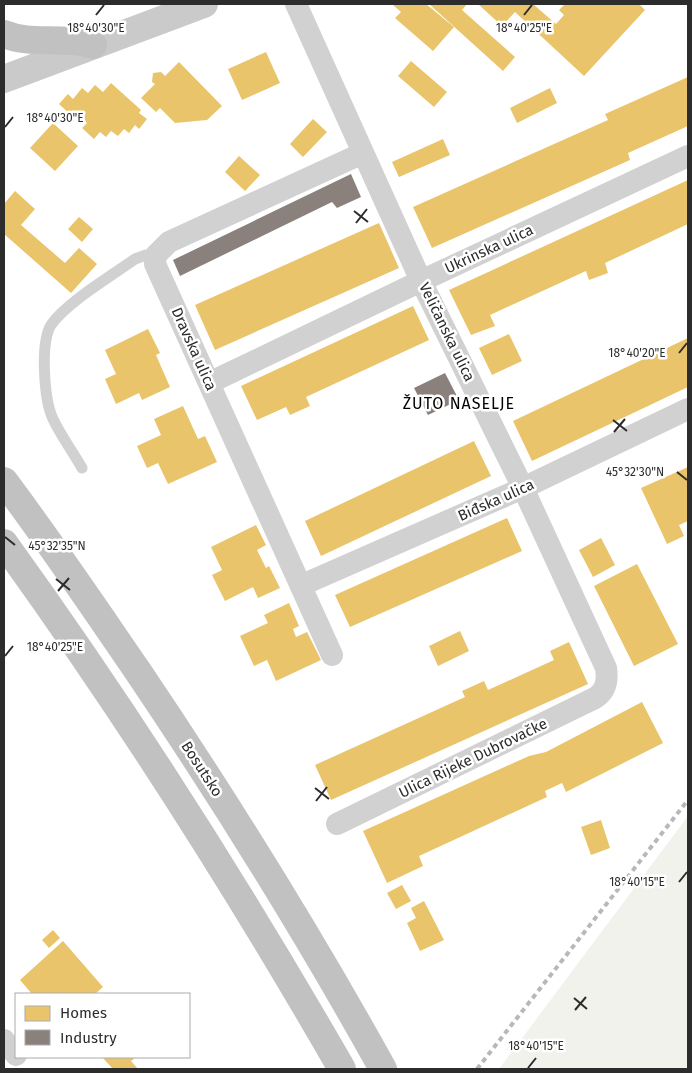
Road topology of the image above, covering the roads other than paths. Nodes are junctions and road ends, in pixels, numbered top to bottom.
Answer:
1 (204, 4) edge
2 (296, 4) edge
3 (4, 34) edge
4 (93, 45) junction
5 (4, 79) edge
6 (363, 153) junction
7 (688, 156) edge
8 (156, 255) junction
9 (421, 281) junction
10 (209, 383) junction
11 (688, 409) edge
12 (82, 468) dead end
13 (4, 481) edge
14 (523, 488) junction
15 (4, 543) edge
16 (302, 585) junction
17 (332, 655) dead end
18 (605, 687) joint
19 (337, 824) dead end
20 (4, 1040) edge
21 (15, 1054) edge
22 (19, 1058) edge
23 (29, 1069) edge
24 (342, 1069) edge
25 (383, 1069) edge

1 - 4 main road
2 - 6 street, Veličanska ulica
3 - 4 highway
4 - 5 main road
6 - 8 street
6 - 9 street, Veličanska ulica
7 - 9 street, Ukrinska ulica
8 - 10 street, Dravska ulica
8 - 12 lane
9 - 10 street, Ukrinska ulica
9 - 14 street, Veličanska ulica
10 - 16 street, Dravska ulica
11 - 14 street, Biđska ulica
13 - 25 highway, Bosutsko
14 - 16 street, Biđska ulica
14 - 18 street, Veličanska ulica
15 - 24 highway
16 - 17 street, Dravska ulica
18 - 19 street, Ulica Rijeke Dubrovačke
20 - 21 street
22 - 23 street

